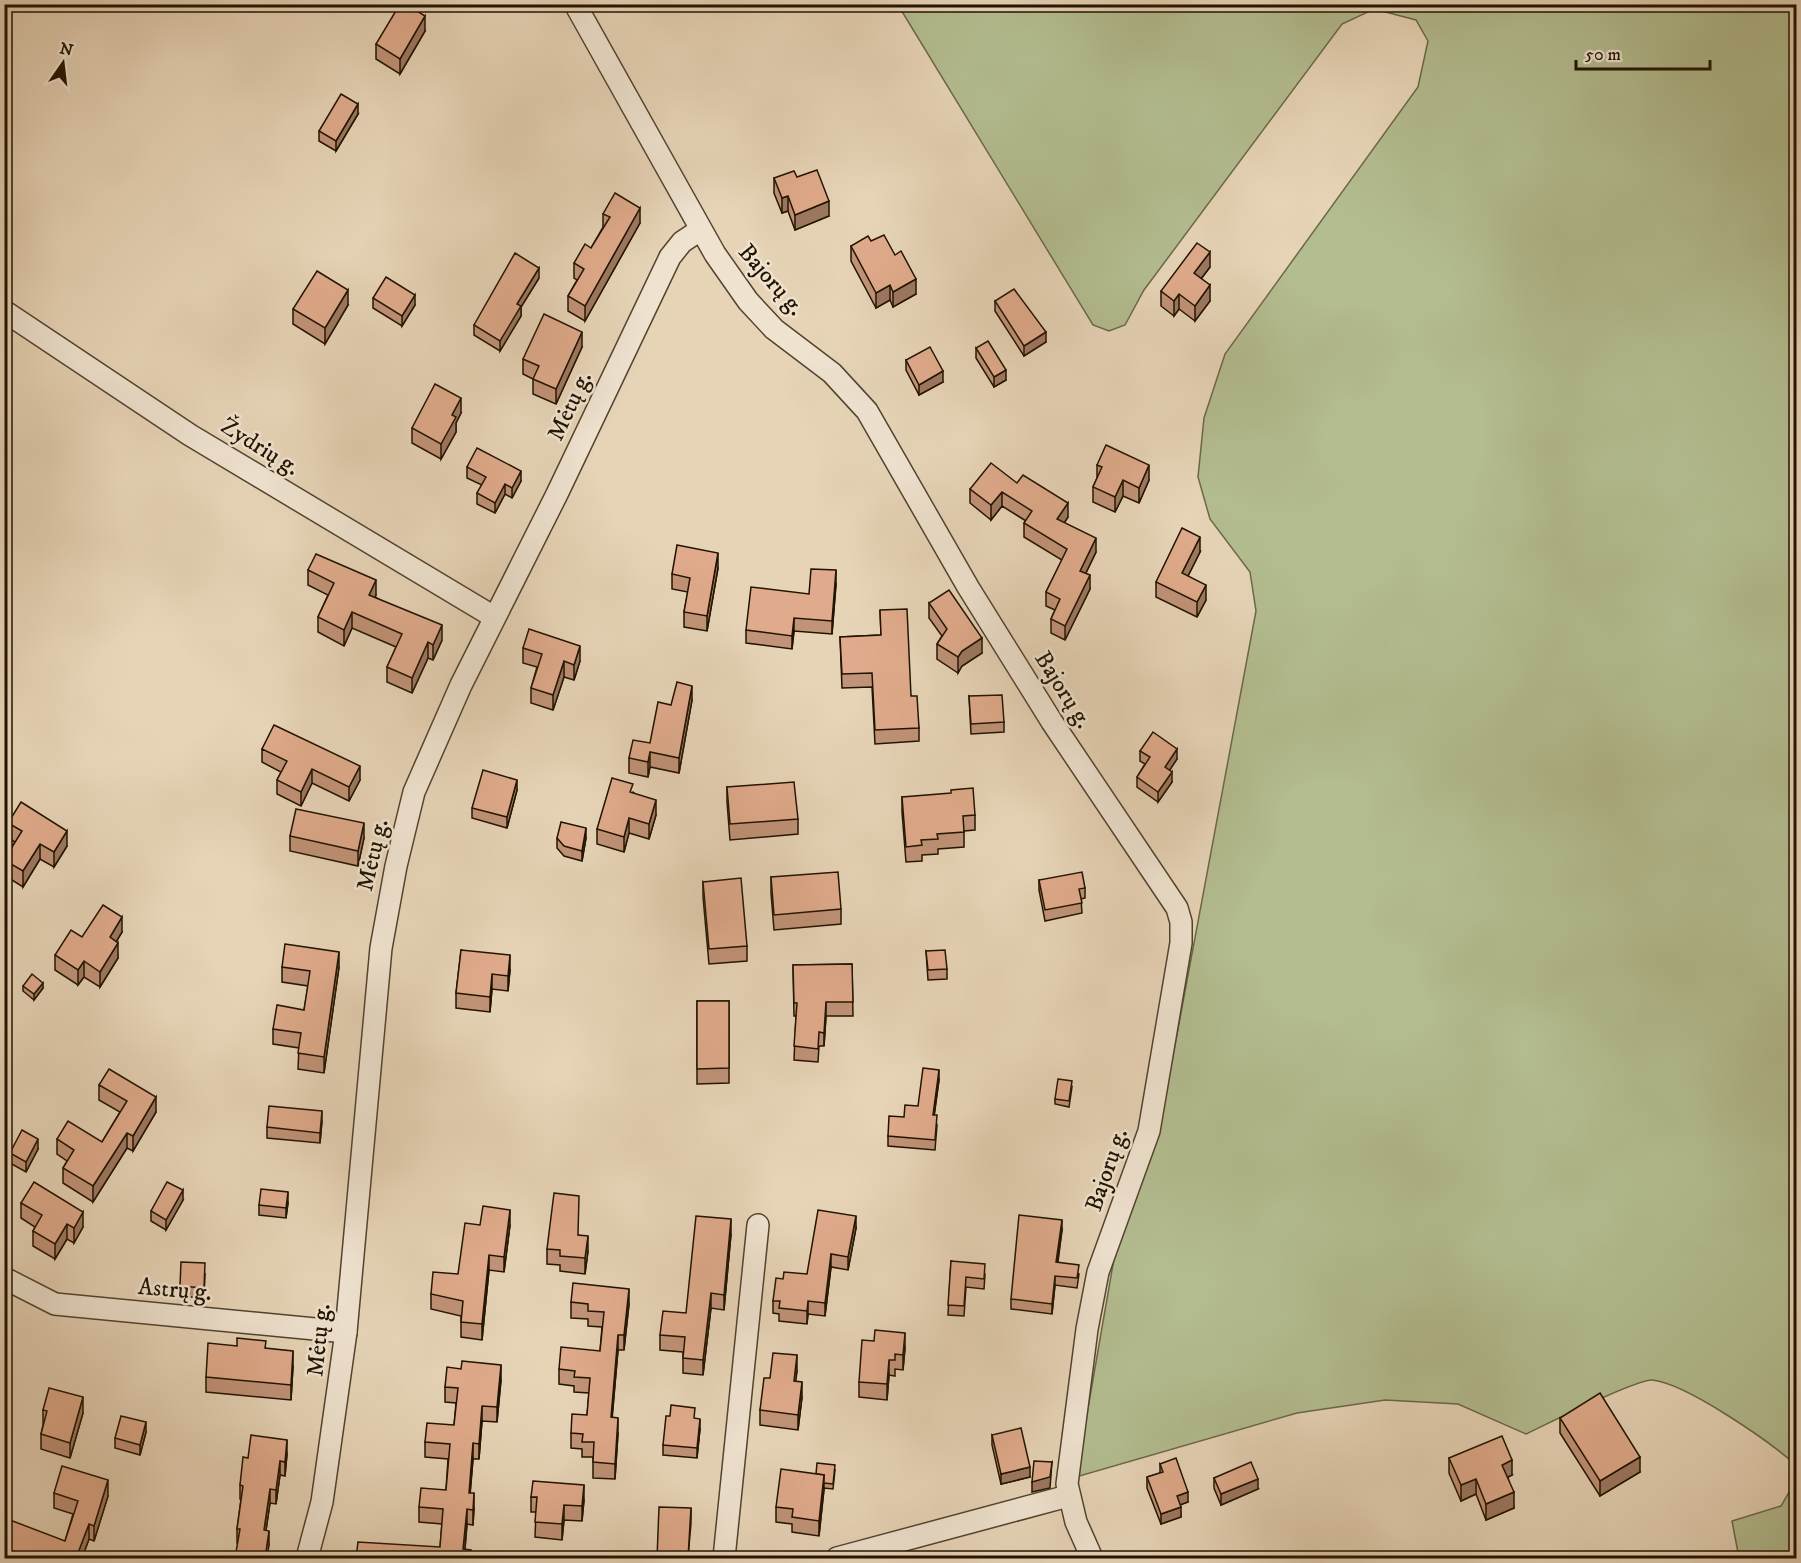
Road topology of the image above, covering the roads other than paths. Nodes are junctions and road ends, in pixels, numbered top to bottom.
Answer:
1 (575, 4) edge
2 (700, 230) junction
3 (4, 311) edge
4 (494, 617) junction
5 (759, 1226) dead end
6 (4, 1278) edge
7 (346, 1332) junction
8 (1068, 1496) junction
9 (307, 1558) edge
10 (724, 1558) edge
11 (837, 1558) edge
12 (1092, 1558) edge

1 - 2 street, Bajorų g.
2 - 4 street, Mėtų g.
2 - 8 street, Bajorų g.
3 - 4 street, Žydrių g.
4 - 7 street, Mėtų g.
5 - 10 street
6 - 7 street, Astrų g.
7 - 9 street, Mėtų g.
8 - 11 street
8 - 12 street

